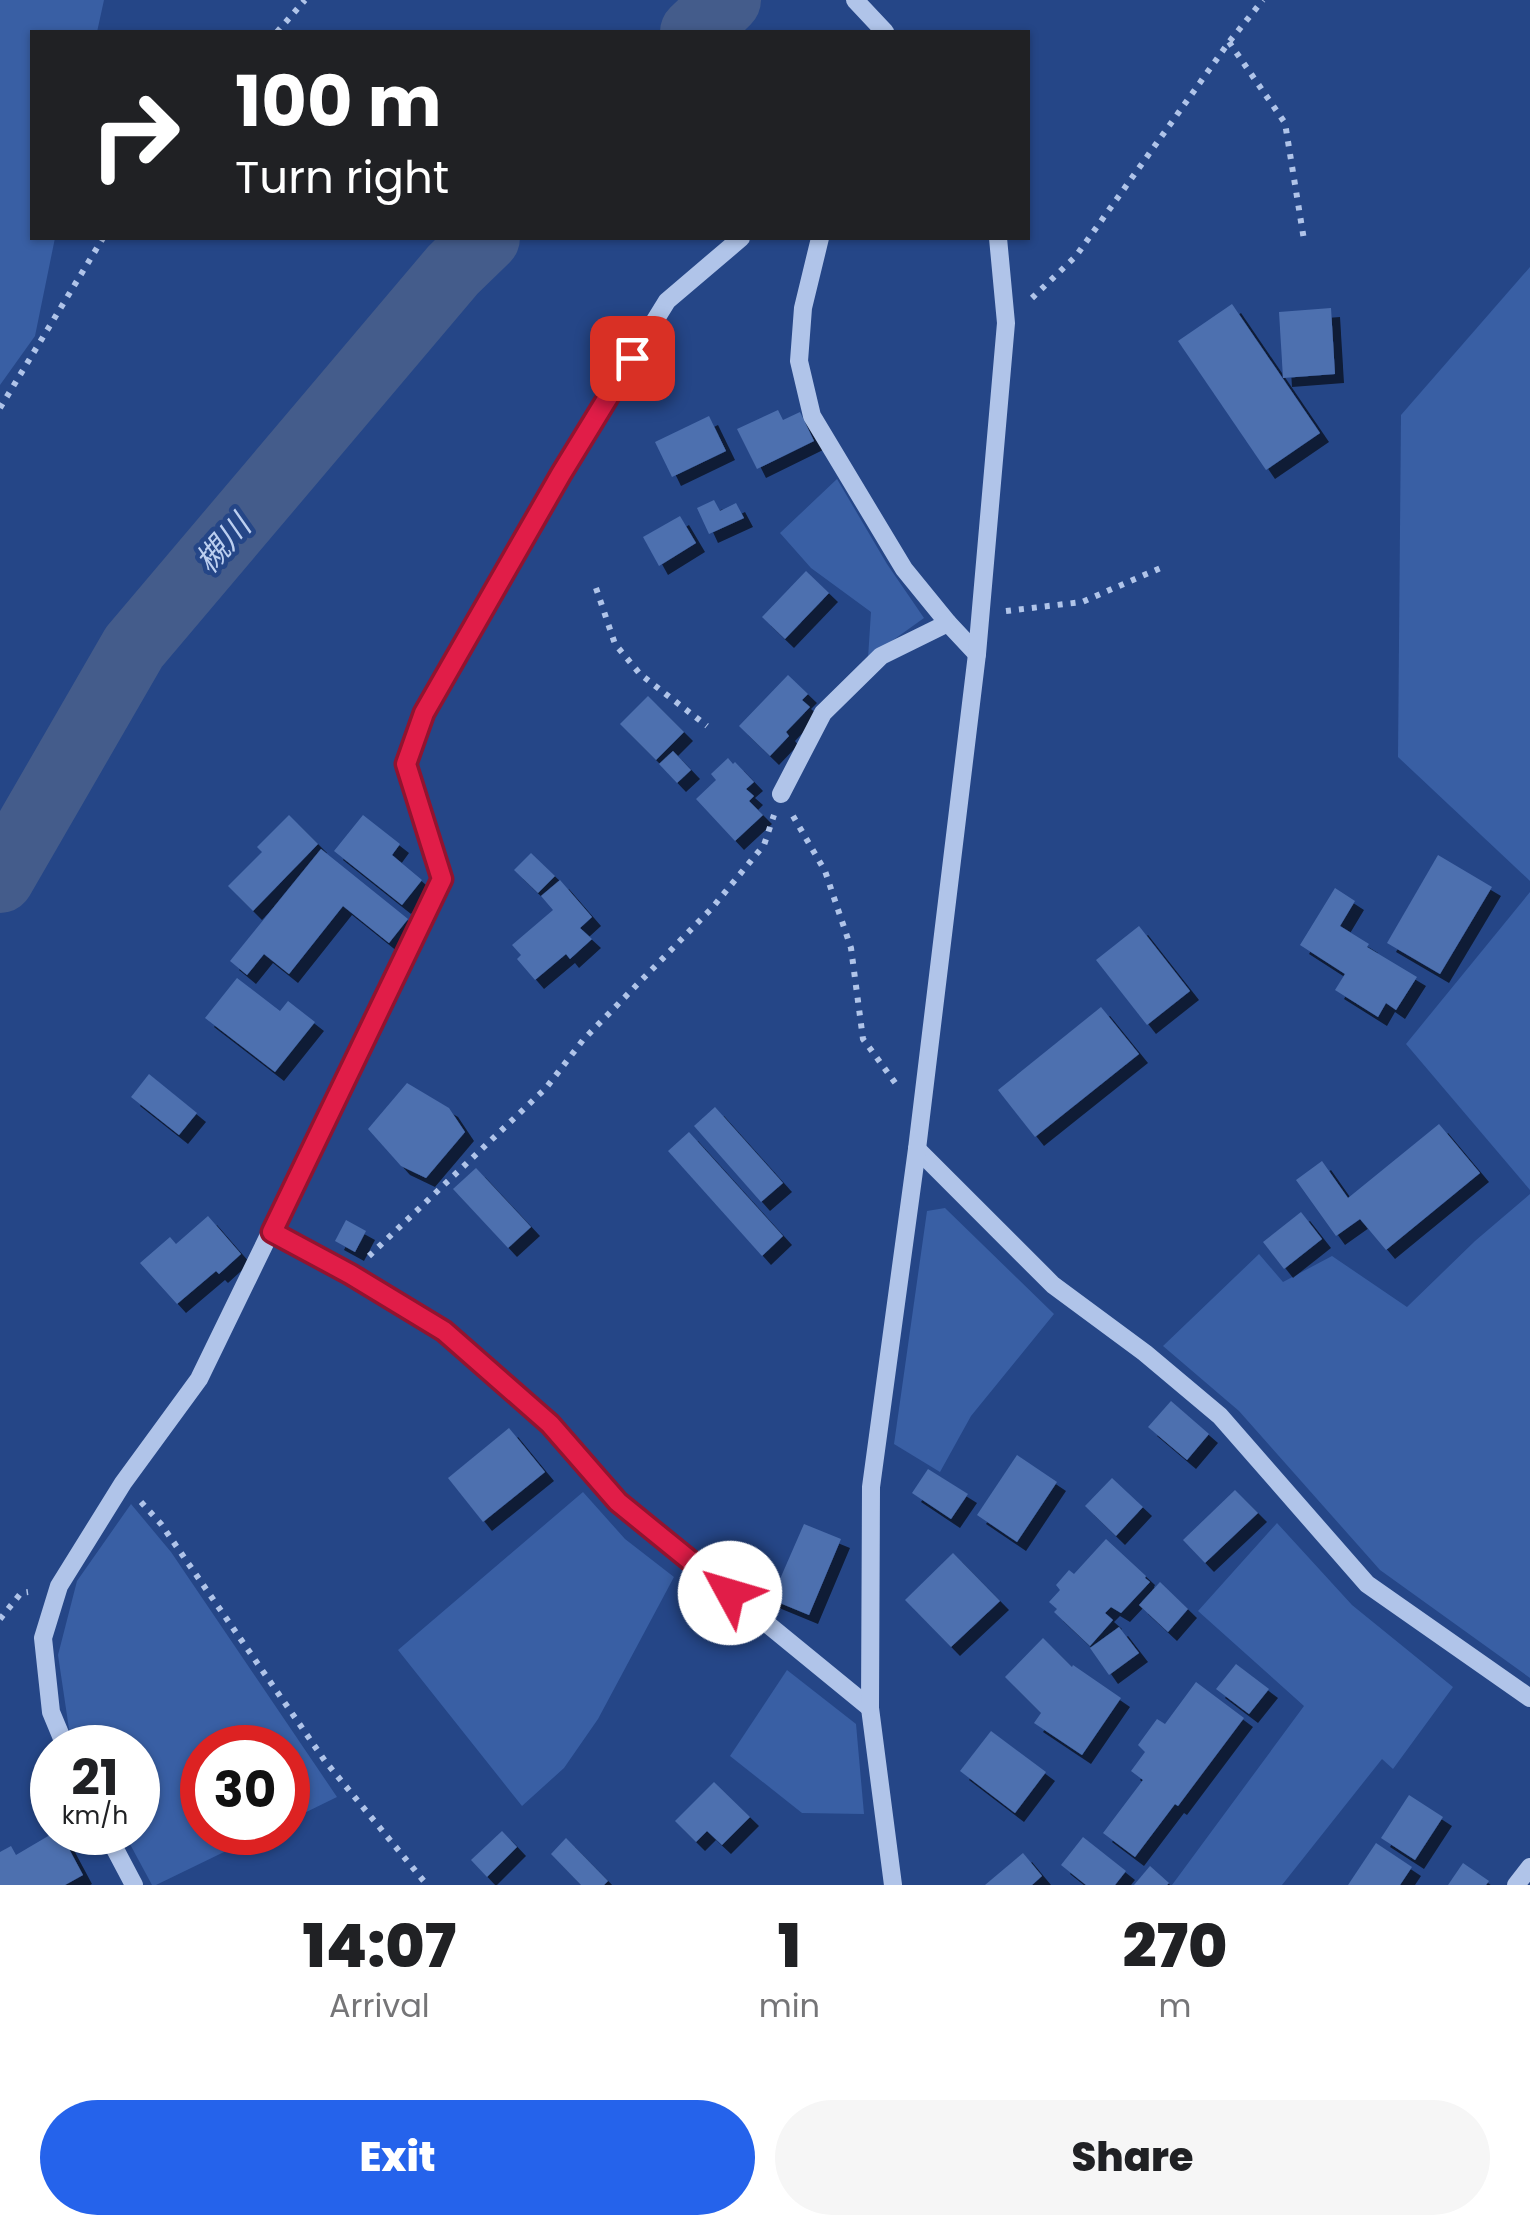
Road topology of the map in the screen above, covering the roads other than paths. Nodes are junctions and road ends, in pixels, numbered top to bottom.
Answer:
1 (855, 0) edge
2 (883, 30) edge
3 (739, 240) edge
4 (820, 240) edge
5 (998, 240) edge
6 (948, 623) junction
7 (976, 654) junction
8 (781, 794) road end
9 (917, 1148) junction
10 (272, 1232) junction
11 (1530, 1698) edge
12 (870, 1708) junction
13 (56, 1725) edge
14 (118, 1855) edge
15 (1530, 1867) edge
16 (134, 1885) edge
17 (893, 1885) edge
18 (1516, 1885) edge

1 - 2 street
3 - 10 street
4 - 6 street
5 - 7 street
6 - 7 street
6 - 8 street
7 - 9 street
9 - 11 street
9 - 12 street
10 - 12 street
10 - 13 street
12 - 17 street
14 - 16 street
15 - 18 street

